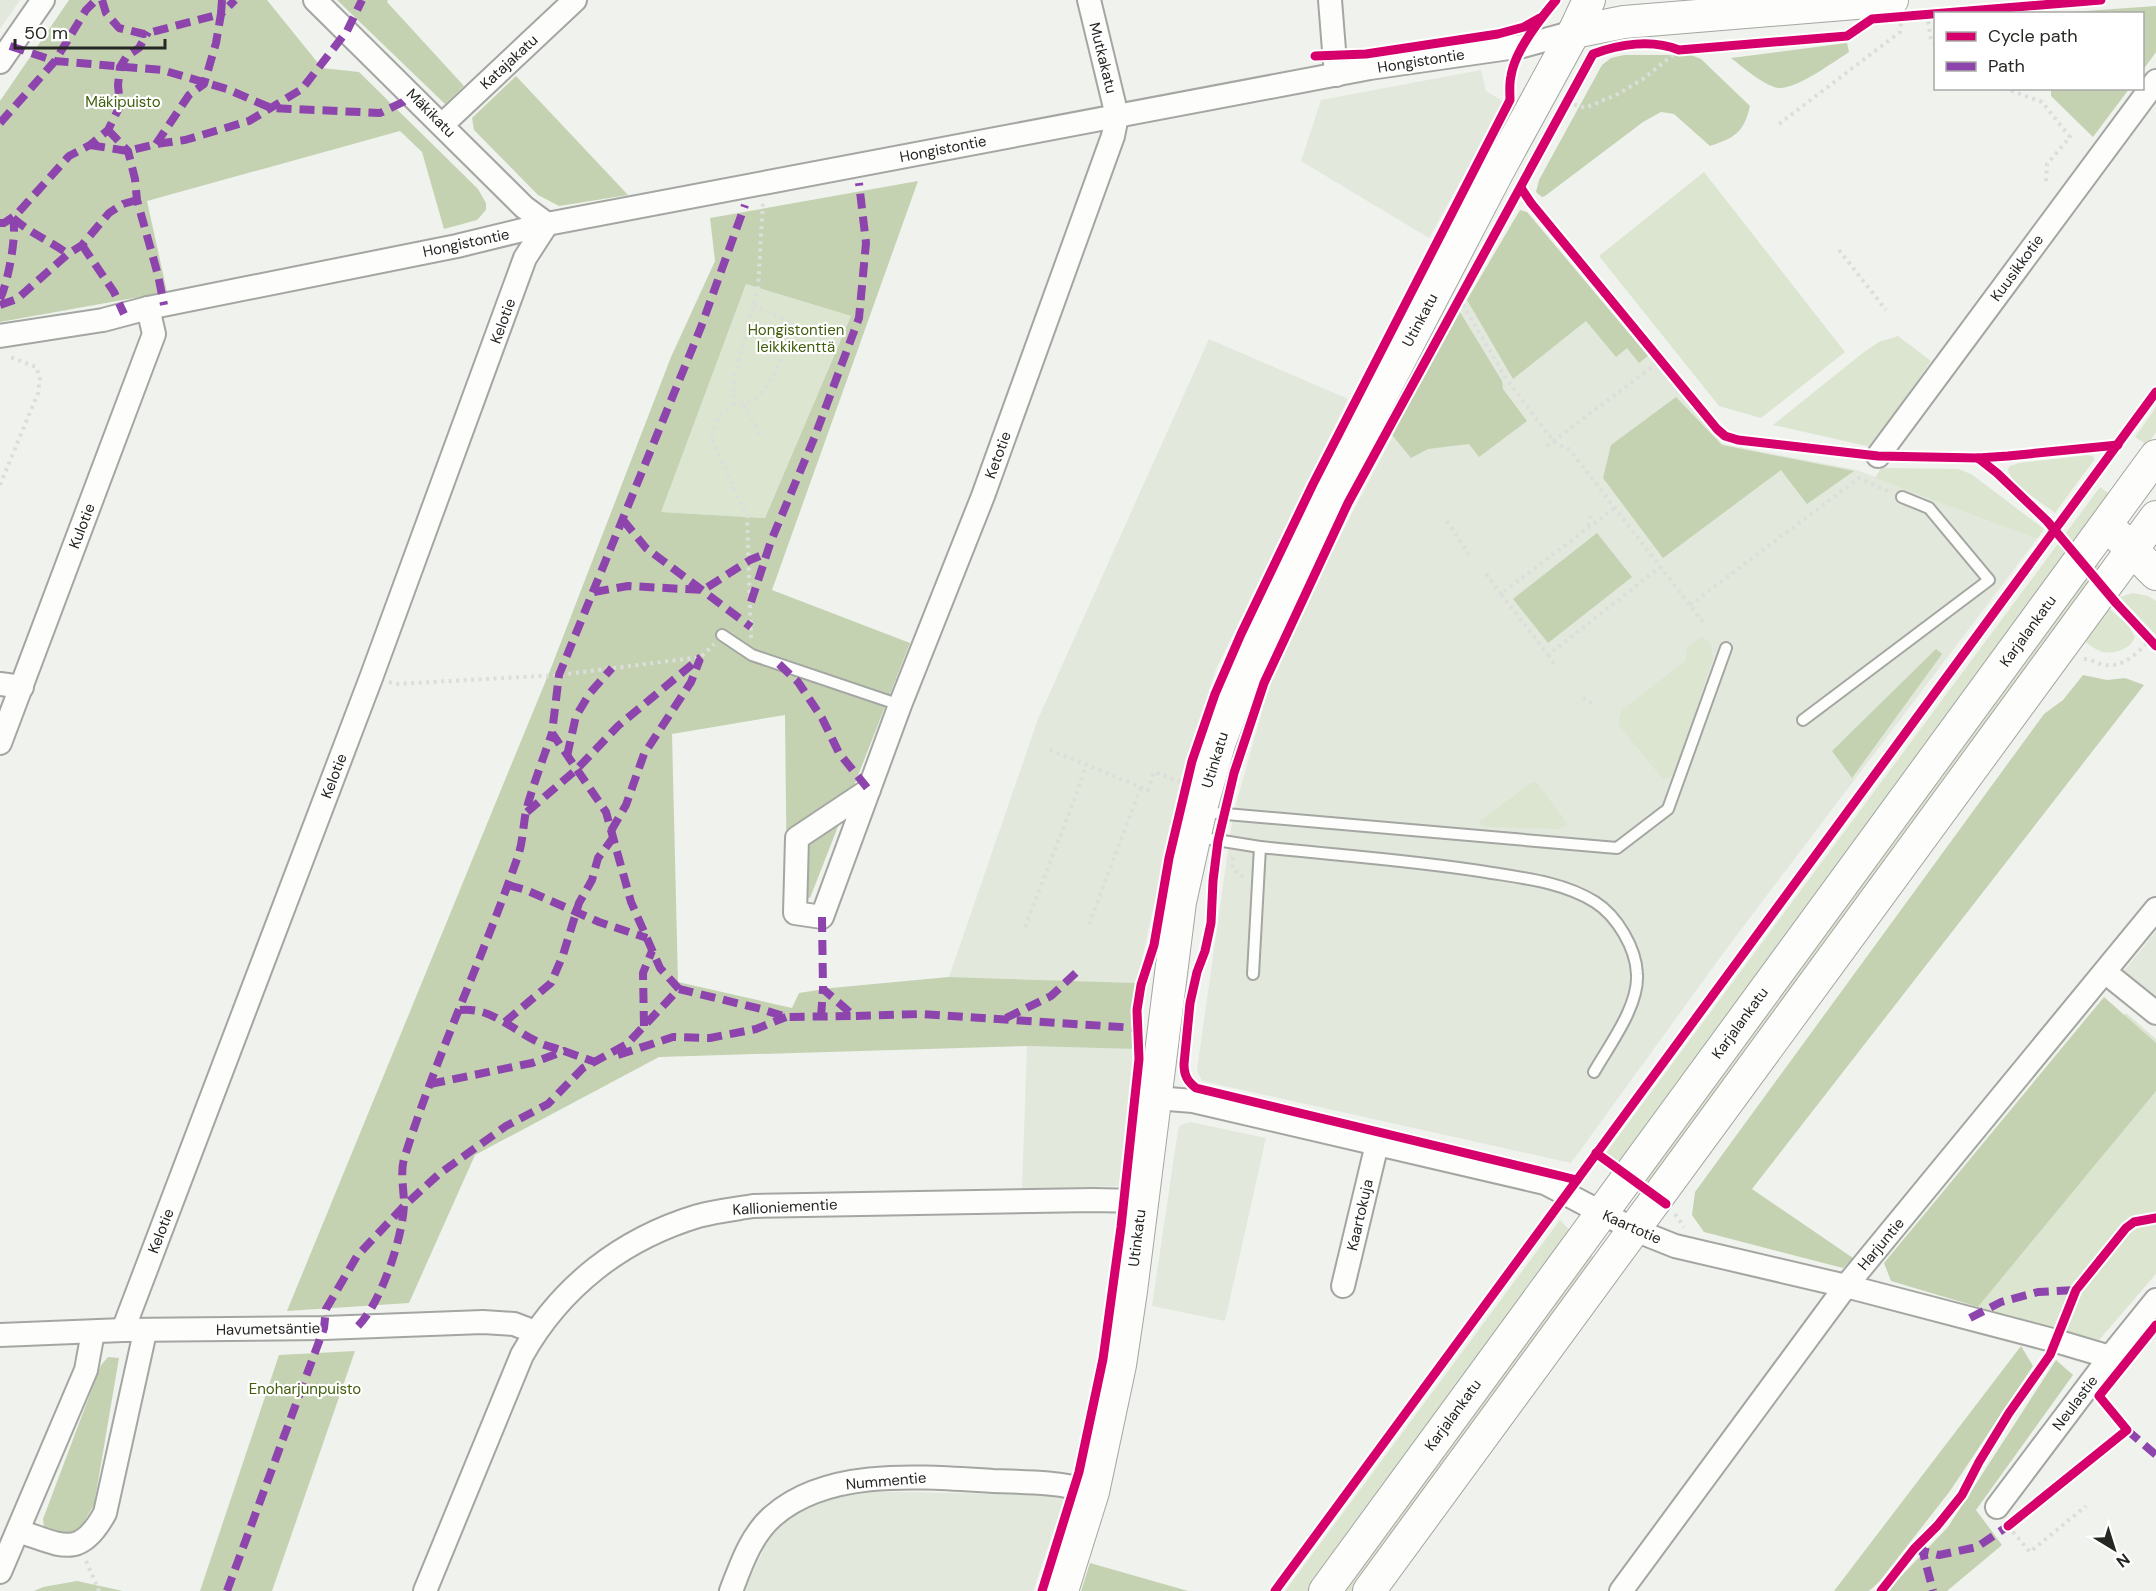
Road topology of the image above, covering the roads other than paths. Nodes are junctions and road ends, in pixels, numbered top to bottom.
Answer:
1 (43, 0) edge
2 (315, 0) edge
3 (575, 0) edge
4 (1089, 0) edge
5 (1330, 0) edge
6 (1589, 0) edge
7 (1906, 13) edge
8 (1574, 32) junction
9 (0, 62) edge
10 (1336, 75) junction
11 (2156, 81) edge
12 (1117, 116) junction
13 (443, 124) junction
14 (547, 224) junction
15 (148, 308) junction
16 (0, 336) edge
17 (1878, 456) dead end
18 (2156, 456) edge
19 (1902, 497) road end
20 (2156, 517) edge
21 (2106, 524) junction
22 (2132, 550) junction
23 (2156, 574) edge
24 (722, 634) road end
25 (1726, 648) dead end
26 (11, 686) edge
27 (900, 705) junction
28 (1803, 720) dead end
29 (0, 743) edge
30 (869, 790) junction
31 (1191, 806) junction
32 (1260, 847) junction
33 (2156, 909) edge
34 (2105, 972) junction
35 (1253, 974) dead end
36 (2156, 1013) edge
37 (1594, 1072) dead end
38 (1156, 1098) junction
39 (1377, 1144) junction
40 (1142, 1201) junction
41 (1601, 1213) junction
42 (1635, 1230) junction
43 (1343, 1286) dead end
44 (1846, 1286) junction
45 (2156, 1300) edge
46 (134, 1331) junction
47 (93, 1332) junction
48 (535, 1332) junction
49 (0, 1335) edge
50 (2110, 1357) junction
51 (1093, 1492) junction
52 (2002, 1517) road end
53 (18, 1531) junction
54 (0, 1572) edge
55 (425, 1591) edge
56 (731, 1591) edge
57 (1062, 1591) edge
58 (1325, 1591) edge
59 (1369, 1591) edge
60 (1621, 1591) edge

1 - 9 street
2 - 13 street, Mäkikatu
3 - 13 street, Katajakatu
4 - 12 street, Mutkakatu
5 - 10 street
6 - 8 main road, Utinkatu
7 - 8 main road, Hongistontie
8 - 10 street, Hongistontie
8 - 31 main road, Utinkatu
10 - 12 street, Hongistontie
11 - 17 street, Kuusikkotie
12 - 14 street, Hongistontie
12 - 27 street, Ketotie
13 - 14 street, Mäkikatu
14 - 15 street, Hongistontie
14 - 46 street, Kelotie
15 - 16 street, Hongistontie
15 - 26 street, Kulotie
18 - 21 main road, Karjalankatu
19 - 28 lane
20 - 22 main road
21 - 22 main road
21 - 41 main road, Karjalankatu
22 - 23 main road
22 - 42 main road
24 - 27 lane
25 - 31 lane
26 - 29 street, Kulotie
27 - 30 street, Ketotie
30 - 30 street, Ketotie
31 - 32 lane
31 - 38 main road, Utinkatu
32 - 35 lane
32 - 37 lane
33 - 34 street, Harjuntie
34 - 36 street
34 - 44 street, Harjuntie
38 - 39 street, Kaartotie
38 - 40 main road, Utinkatu
39 - 41 street, Kaartotie
39 - 43 street, Kaartokuja
40 - 48 street, Kallioniementie
40 - 51 main road, Utinkatu
41 - 42 street, Kaartotie
41 - 58 main road, Karjalankatu
42 - 44 street, Kaartotie
42 - 59 main road
44 - 50 street, Kaartotie
44 - 60 street, Harjuntie
45 - 50 street, Neulastie
46 - 47 street, Havumetsäntie
46 - 48 street, Havumetsäntie
46 - 53 street, Kelotie
47 - 49 street, Havumetsäntie
47 - 53 street
48 - 55 street, Kallioniementie
50 - 52 street, Neulastie
51 - 56 street, Nummentie
51 - 57 main road, Utinkatu
53 - 54 street

